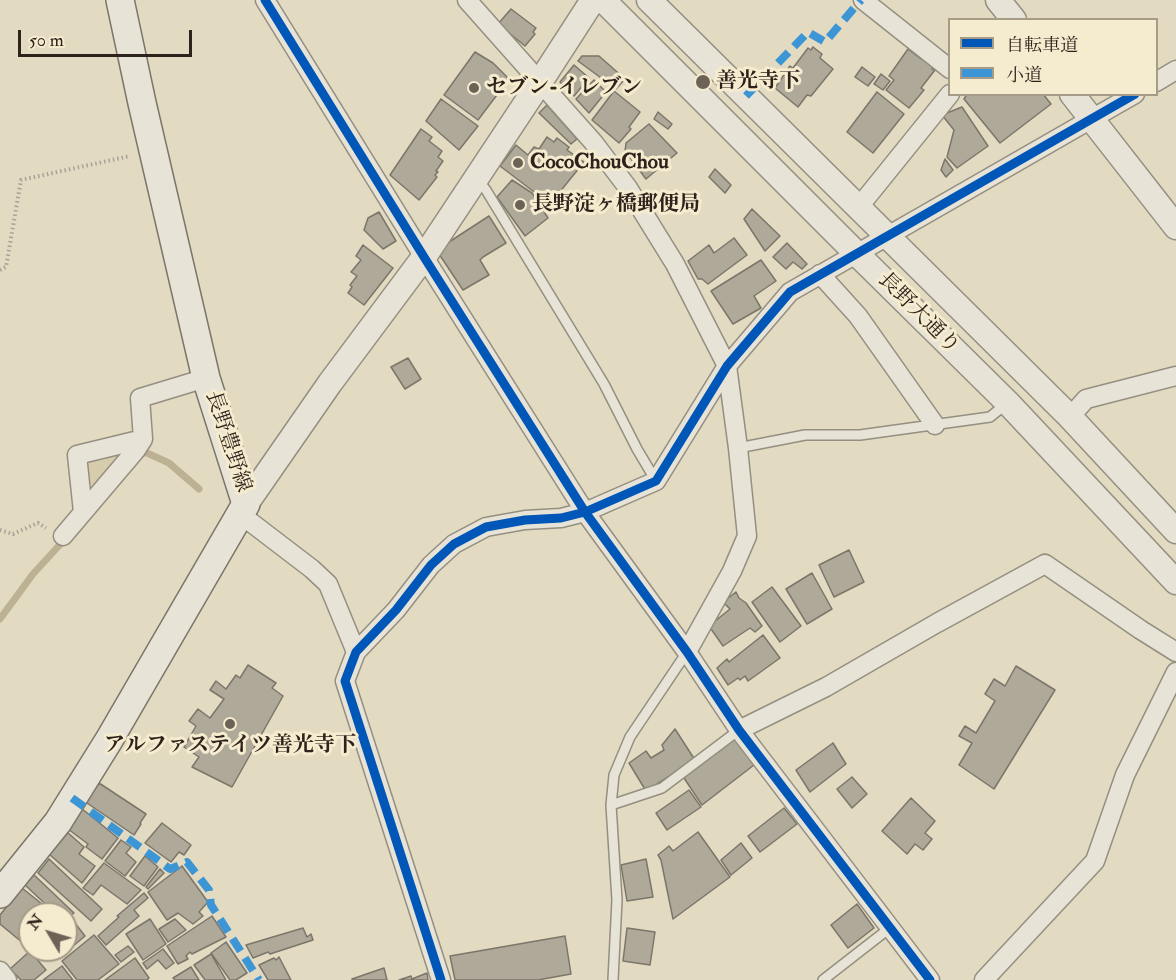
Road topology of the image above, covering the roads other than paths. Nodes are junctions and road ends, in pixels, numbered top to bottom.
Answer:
1 (120, 0) edge
2 (265, 0) edge
3 (467, 0) edge
4 (593, 0) edge
5 (603, 0) edge
6 (649, 0) edge
7 (863, 0) edge
8 (948, 67) edge
9 (1176, 70) edge
10 (1158, 81) edge
11 (540, 82) junction
12 (948, 96) edge
13 (1074, 96) edge
14 (1132, 96) edge
15 (1092, 120) junction
16 (476, 179) junction
17 (858, 208) junction
18 (1176, 227) edge
19 (887, 235) junction
20 (856, 253) junction
21 (424, 257) junction
22 (820, 274) junction
23 (727, 366) junction
24 (1176, 376) edge
25 (206, 378) junction
26 (1008, 402) junction
27 (1070, 417) junction
28 (935, 425) junction
29 (143, 439) junction
30 (738, 448) junction
31 (656, 481) junction
32 (243, 509) junction
33 (83, 512) junction
34 (585, 512) junction
35 (1176, 531) edge
36 (63, 536) road end
37 (1176, 582) edge
38 (356, 652) junction
39 (687, 652) junction
40 (1176, 652) edge
41 (1176, 672) edge
42 (739, 730) junction
43 (611, 805) junction
44 (0, 894) edge
45 (891, 927) junction
46 (0, 971) edge
47 (8, 980) edge
48 (441, 980) edge
49 (613, 980) edge
50 (823, 980) edge
51 (930, 980) edge
52 (984, 980) edge

1 - 25 main road, 長野豊野線
2 - 21 street
3 - 11 street
4 - 11 street
5 - 20 street, 長野大通り
6 - 17 street, 長野大通り
7 - 8 street
9 - 10 street
11 - 16 street
11 - 23 street
12 - 17 street
13 - 15 street
14 - 15 street
15 - 18 street
15 - 19 street
16 - 21 street
16 - 31 lane
17 - 19 street, 長野大通り
19 - 20 street
19 - 27 street, 長野大通り
20 - 22 street
20 - 26 street, 長野大通り
21 - 32 street
21 - 34 street
22 - 23 street
22 - 28 street
23 - 30 street
23 - 31 street
24 - 27 street
25 - 29 street
25 - 32 main road, 長野豊野線
26 - 28 lane
26 - 37 street, 長野大通り
27 - 35 street, 長野大通り
28 - 30 lane
29 - 33 street
29 - 33 street
30 - 39 street
31 - 34 street
32 - 38 street
32 - 44 main road, 長野豊野線
33 - 36 street
34 - 38 street
34 - 39 street
38 - 48 street
39 - 42 street
39 - 43 lane
40 - 42 street
41 - 52 street
42 - 43 lane
42 - 45 street
43 - 49 lane
45 - 50 lane
45 - 51 street
46 - 47 street

